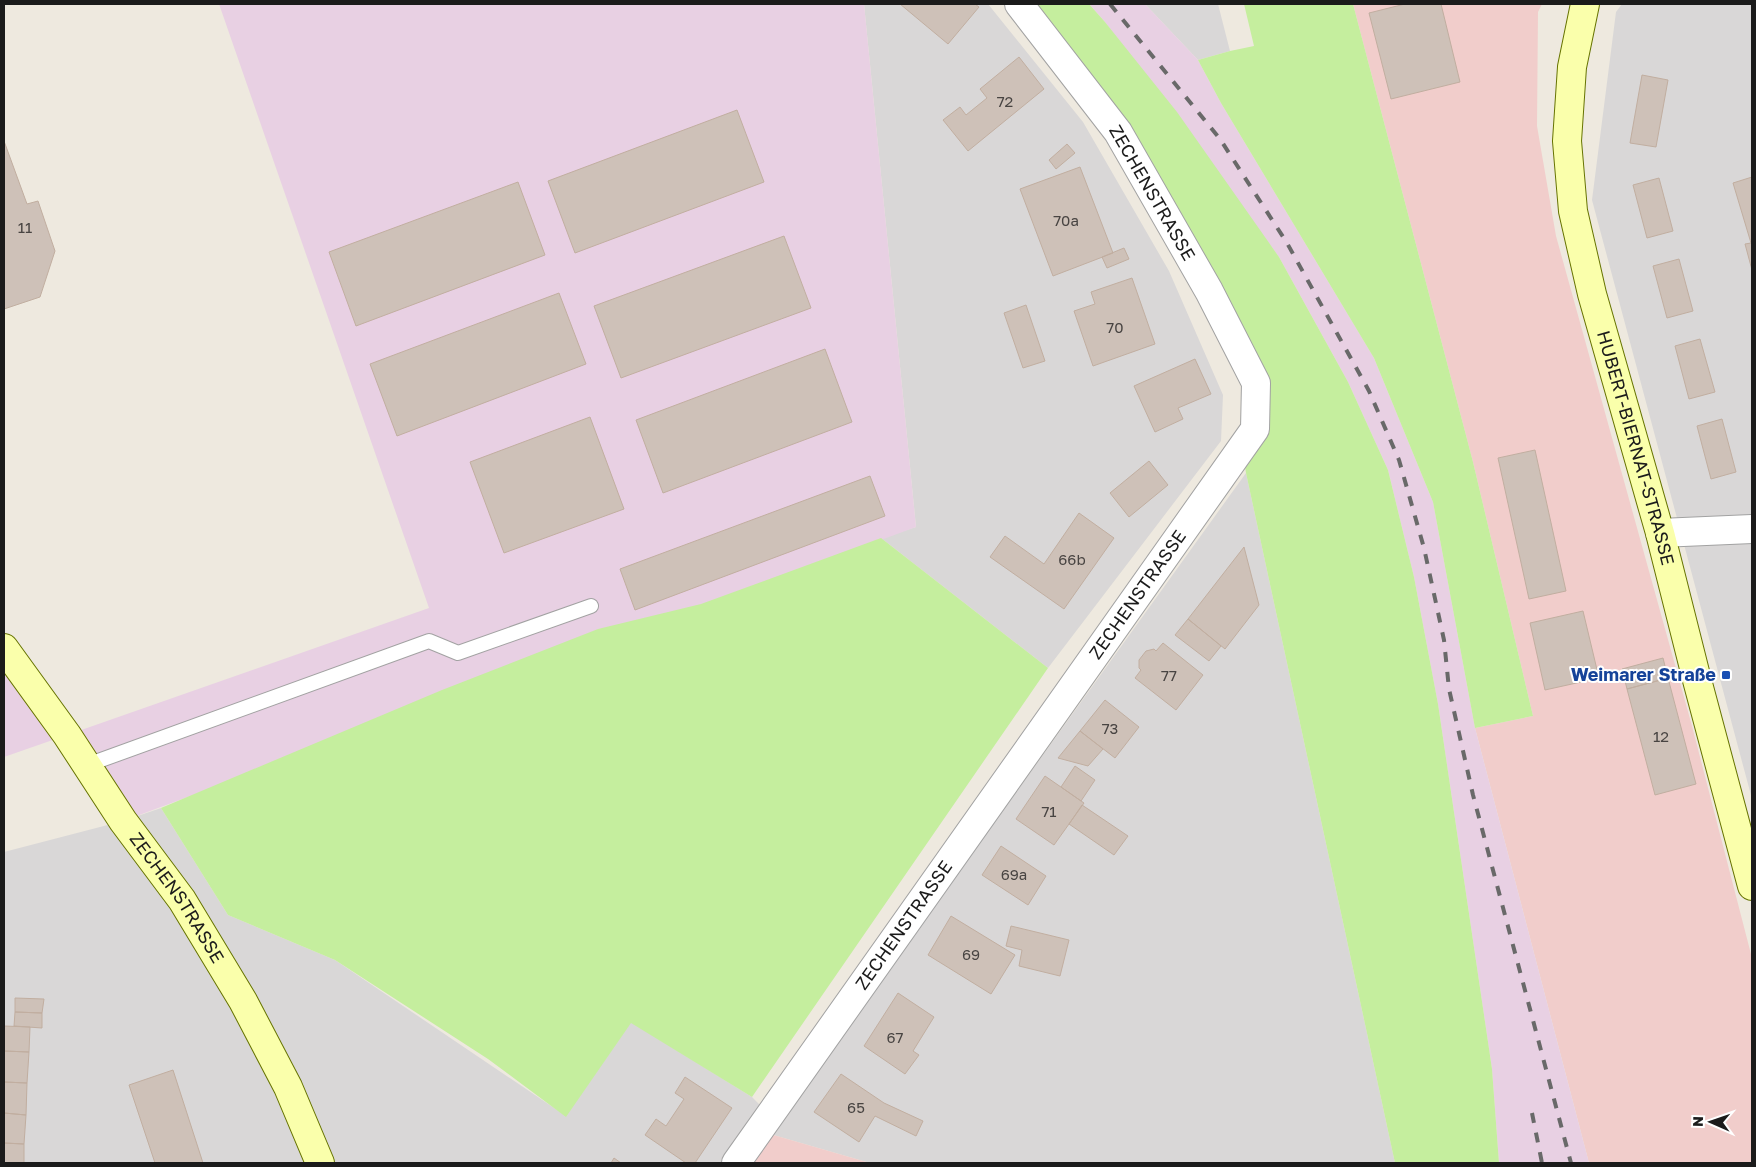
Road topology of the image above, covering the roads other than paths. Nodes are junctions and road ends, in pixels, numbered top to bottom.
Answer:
1 (1019, 4) edge
2 (1585, 4) edge
3 (1752, 528) edge
4 (1660, 533) junction
5 (591, 606) dead end
6 (4, 648) edge
7 (86, 765) junction
8 (1752, 886) edge
9 (320, 1163) edge
10 (736, 1163) edge

1 - 10 street, ZECHENSTRASSE
2 - 4 street, HUBERT-BIERNAT-STRASSE
3 - 4 street
4 - 8 street, HUBERT-BIERNAT-STRASSE
5 - 7 lane
6 - 7 street, ZECHENSTRASSE
7 - 9 street, ZECHENSTRASSE

